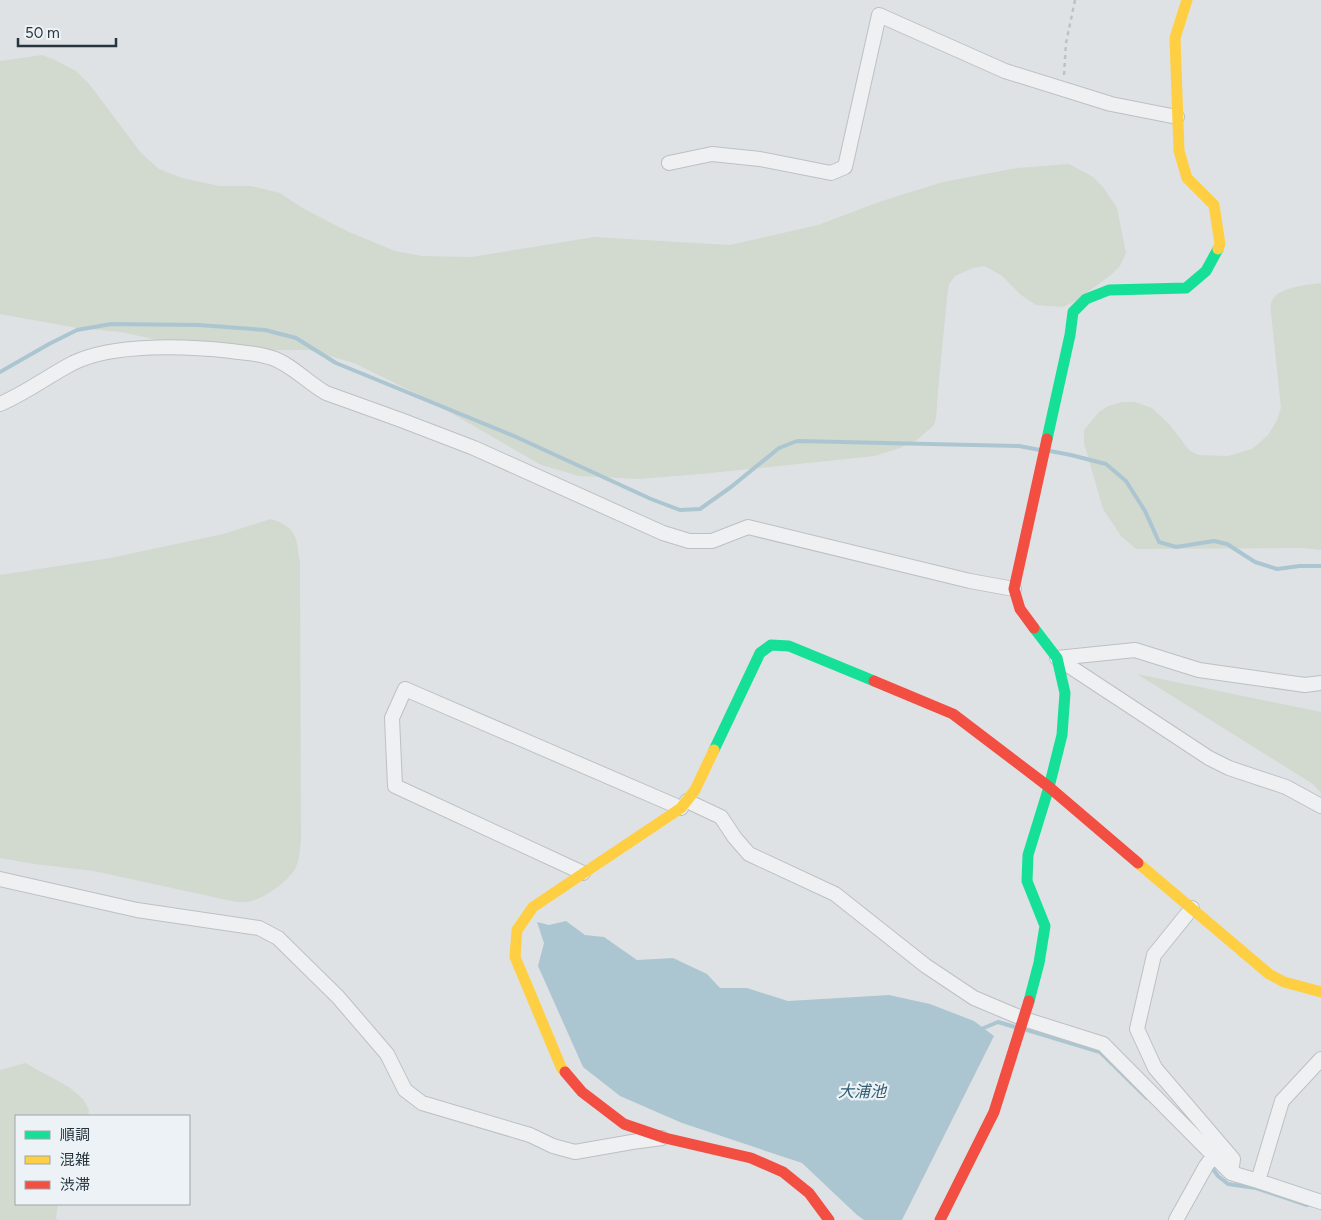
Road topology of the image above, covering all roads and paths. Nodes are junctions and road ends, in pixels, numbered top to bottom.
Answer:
1 (1075, 0) edge
2 (1187, 0) edge
3 (1063, 89) junction
4 (1177, 117) junction
5 (669, 163) dead end
6 (0, 404) edge
7 (1014, 589) junction
8 (1057, 658) junction
9 (1321, 683) edge
10 (1049, 786) junction
11 (684, 804) junction
12 (1321, 806) edge
13 (583, 873) junction
14 (0, 879) edge
15 (1192, 908) junction
16 (1321, 992) edge
17 (1024, 1019) junction
18 (1321, 1059) edge
19 (665, 1138) junction
20 (1214, 1155) junction
21 (1231, 1173) junction
22 (1258, 1180) junction
23 (1321, 1202) edge
24 (829, 1220) edge
25 (940, 1220) edge
26 (1176, 1220) edge

1 - 3 path
2 - 4 street
3 - 4 street
3 - 5 street
4 - 7 street
6 - 7 street
7 - 8 street
8 - 9 street
8 - 10 street
8 - 12 street
10 - 11 street
10 - 15 street
10 - 17 street
11 - 13 street
11 - 13 street
11 - 17 street
13 - 19 street
14 - 19 street
15 - 16 street
15 - 21 street
17 - 20 street
17 - 25 street
18 - 22 street
19 - 24 street
20 - 21 street
20 - 26 street
21 - 22 street
22 - 23 street

